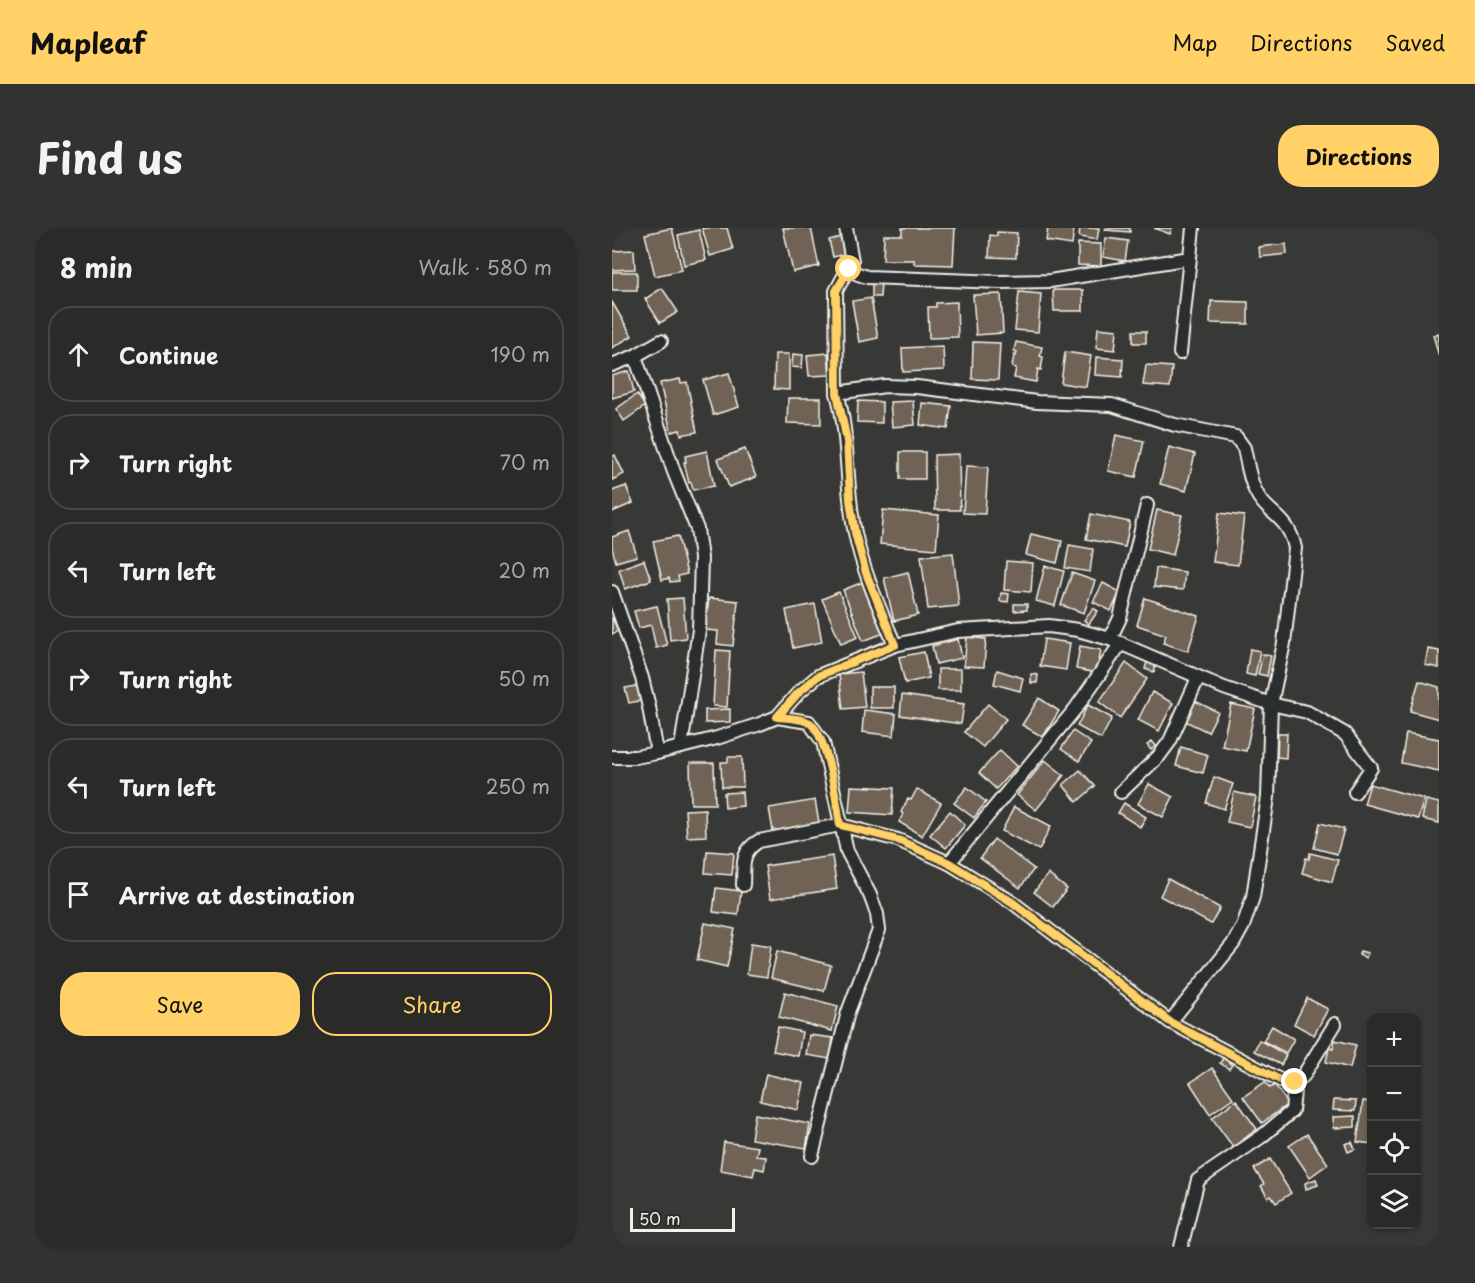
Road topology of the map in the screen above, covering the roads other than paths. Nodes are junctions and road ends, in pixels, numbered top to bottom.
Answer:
1 (846, 228) edge
2 (1193, 228) edge
3 (1190, 258) junction
4 (849, 269) junction
5 (661, 341) dead end
6 (1180, 353) dead end
7 (636, 356) junction
8 (612, 365) edge
9 (837, 393) junction
10 (1147, 505) dead end
11 (612, 592) edge
12 (1116, 641) junction
13 (895, 645) junction
14 (1198, 678) junction
15 (1271, 704) junction
16 (777, 717) junction
17 (681, 747) junction
18 (657, 753) junction
19 (612, 757) edge
20 (1121, 792) dead end
21 (1355, 792) dead end
22 (840, 825) junction
23 (949, 863) junction
24 (743, 885) dead end
25 (1170, 1022) junction
26 (1335, 1024) dead end
27 (1295, 1082) junction
28 (812, 1156) dead end
29 (1181, 1247) edge

1 - 4 street
2 - 3 street
3 - 4 street
3 - 6 street
4 - 9 street
5 - 7 street
7 - 8 street
7 - 17 street
9 - 13 street
9 - 15 street
10 - 12 street
11 - 18 street
12 - 13 street
12 - 14 street
12 - 23 street
13 - 16 street
14 - 15 street
14 - 20 street
15 - 21 street
15 - 25 street
16 - 17 street
16 - 22 street
17 - 18 street
18 - 19 street
22 - 23 street
22 - 24 street
22 - 28 street
23 - 25 street
25 - 27 street
26 - 27 street
27 - 29 street

